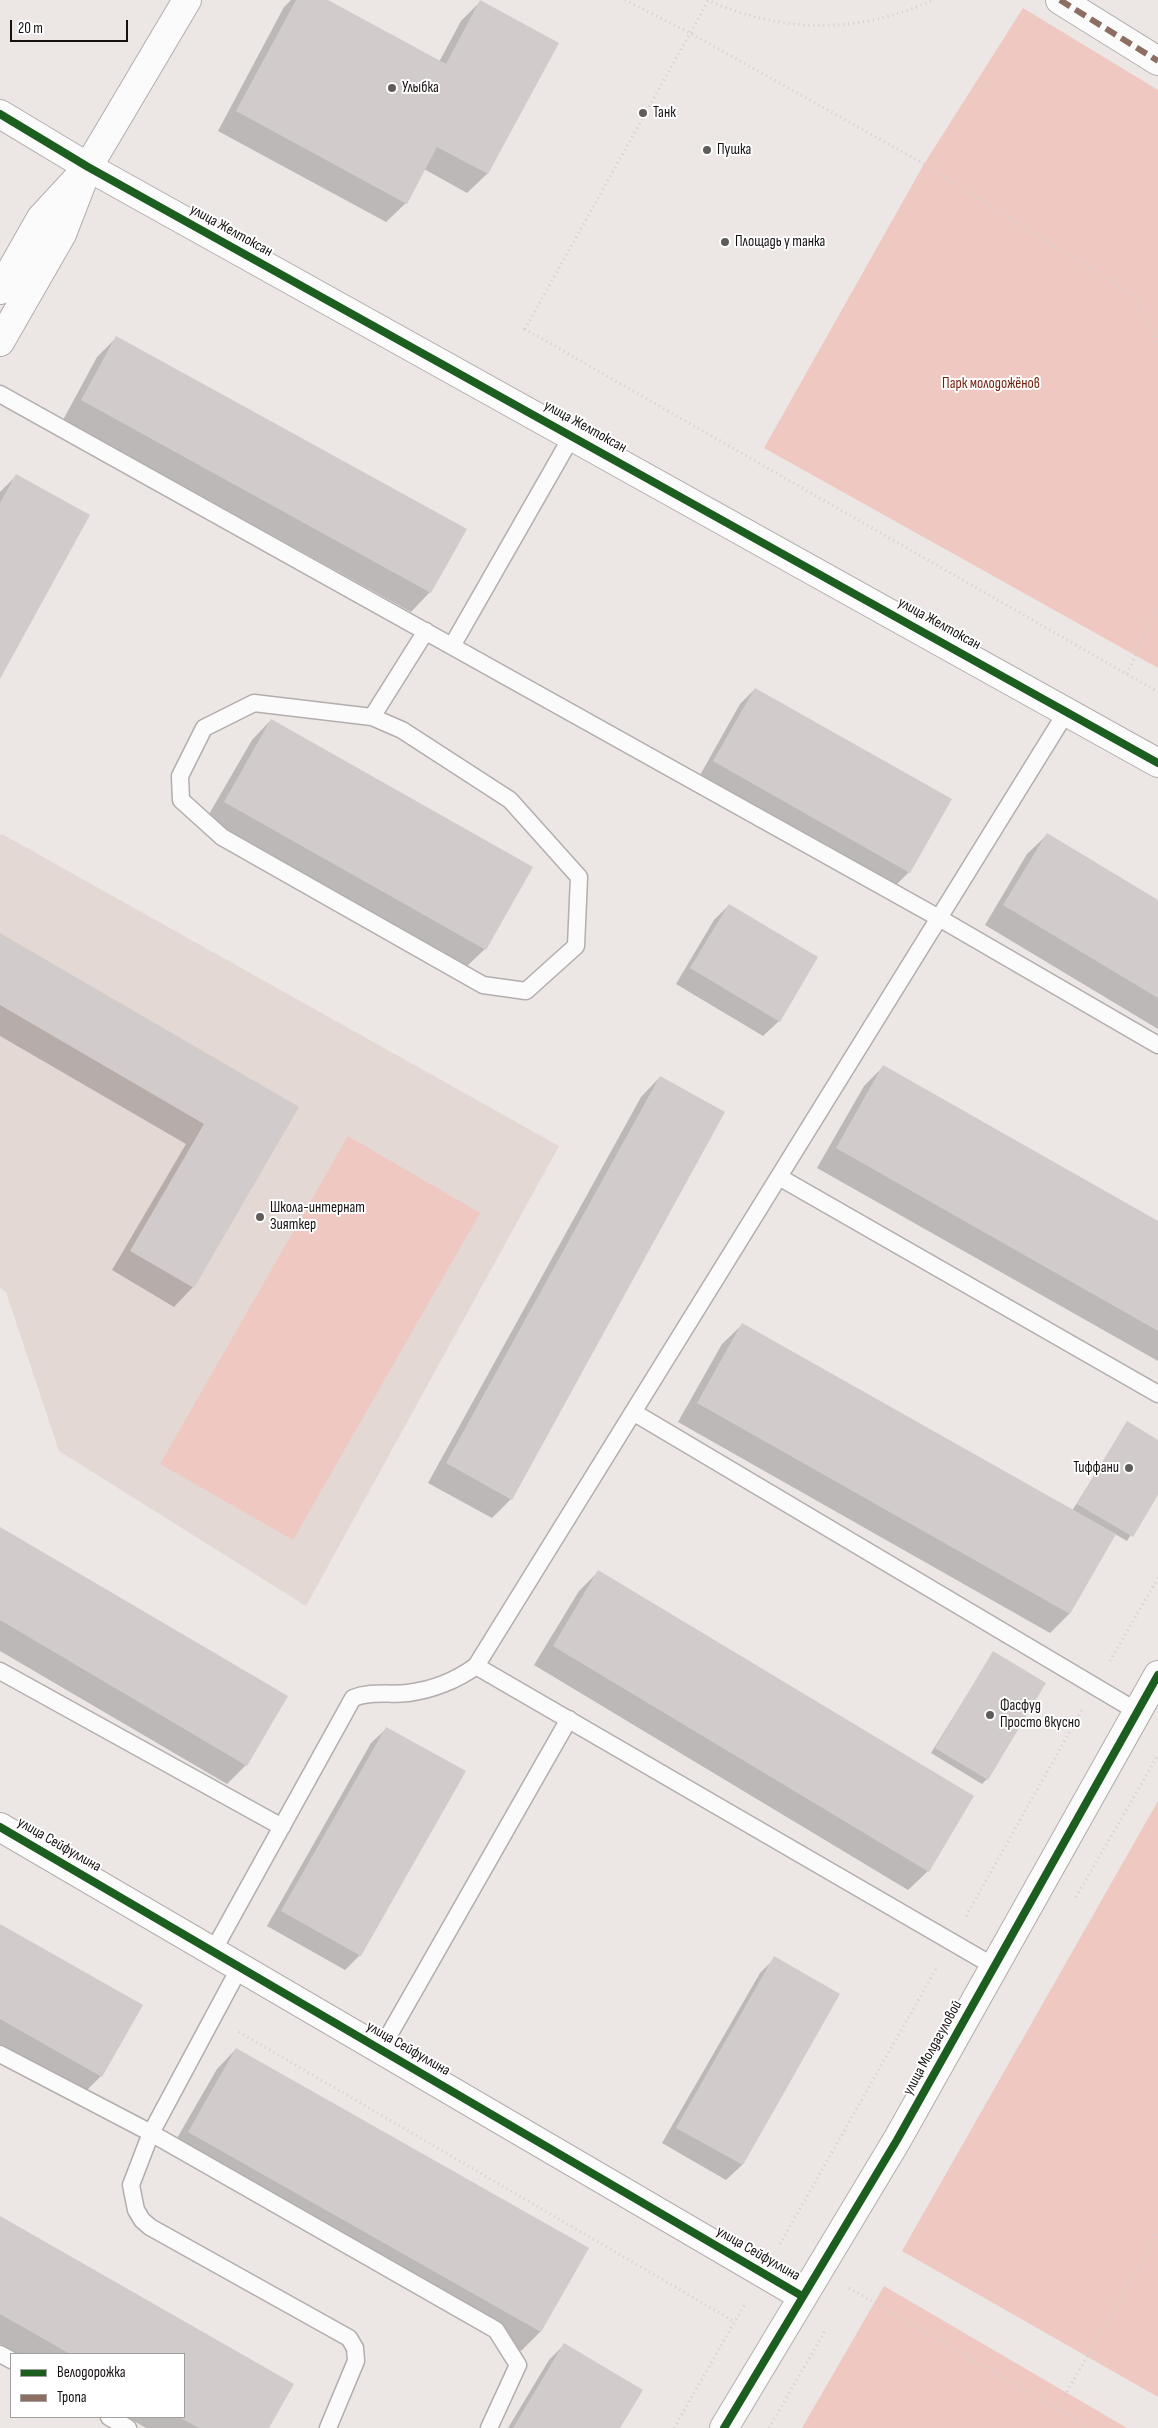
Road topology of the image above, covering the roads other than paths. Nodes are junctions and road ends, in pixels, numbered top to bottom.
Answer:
1 (187, 0) edge
2 (1060, 0) edge
3 (1158, 61) edge
4 (0, 114) edge
5 (88, 167) junction
6 (0, 290) edge
7 (0, 342) edge
8 (0, 394) edge
9 (572, 436) junction
10 (426, 631) junction
11 (452, 646) junction
12 (1067, 711) junction
13 (372, 717) junction
14 (1158, 763) edge
15 (939, 918) junction
16 (1158, 1045) edge
17 (779, 1176) junction
18 (1158, 1394) edge
19 (633, 1412) junction
20 (476, 1666) junction
21 (0, 1672) edge
22 (1158, 1676) edge
23 (1138, 1712) junction
24 (569, 1720) junction
25 (0, 1827) edge
26 (282, 1827) junction
27 (213, 1951) junction
28 (240, 1967) junction
29 (995, 1967) junction
30 (381, 2049) junction
31 (0, 2054) edge
32 (151, 2133) junction
33 (802, 2296) junction
34 (111, 2418) edge
35 (128, 2428) edge
36 (328, 2428) edge
37 (489, 2428) edge
38 (724, 2428) edge

1 - 5 street
2 - 3 street
4 - 5 street, улица Желтоксан
5 - 6 street
5 - 7 street
5 - 9 street, улица Желтоксан
8 - 10 lane
9 - 11 lane
9 - 12 street, улица Желтоксан
10 - 11 lane
10 - 13 lane
11 - 15 lane
12 - 14 street, улица Желтоксан
12 - 15 lane
13 - 13 lane
15 - 16 lane
15 - 17 lane
17 - 18 lane
17 - 19 lane
19 - 20 lane
19 - 23 lane
20 - 24 lane
20 - 26 lane
21 - 26 lane
22 - 23 street, улица Молдагуловой
23 - 29 street, улица Молдагуловой
24 - 29 lane
24 - 30 lane
25 - 27 street, улица Сейфуллина
26 - 27 lane
27 - 28 street, улица Сейфуллина
28 - 30 street, улица Сейфуллина
28 - 32 lane
29 - 33 street, улица Молдагуловой
30 - 33 street, улица Сейфуллина
31 - 32 lane
32 - 36 lane
32 - 37 lane
33 - 38 street, улица Молдагуловой
34 - 35 lane

